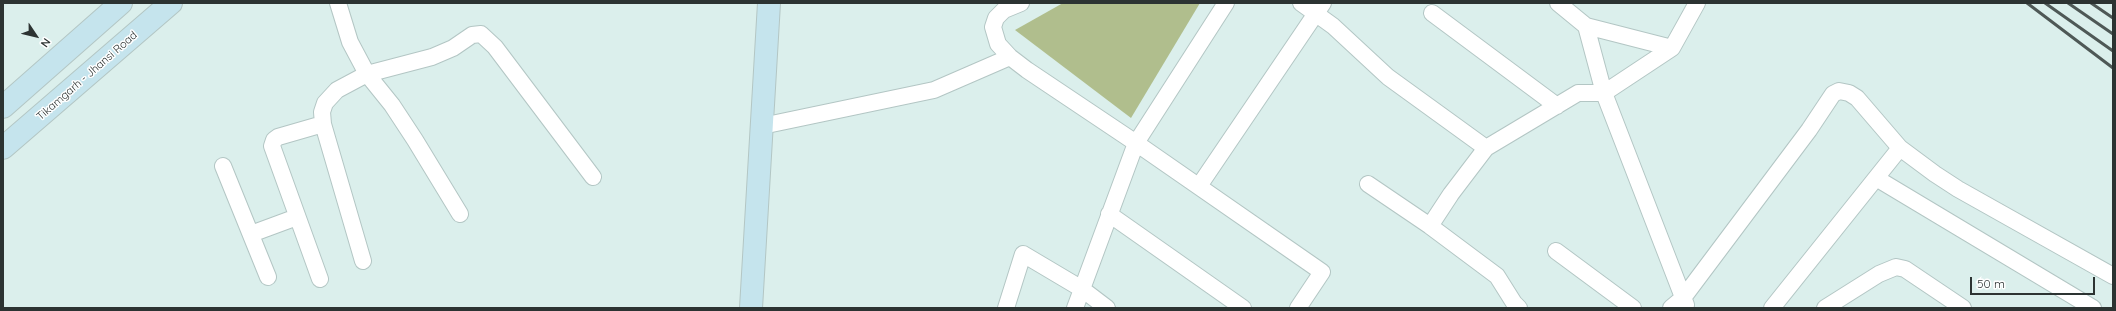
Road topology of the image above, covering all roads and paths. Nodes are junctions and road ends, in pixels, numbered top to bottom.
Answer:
1 (121, 3) edge
2 (171, 3) edge
3 (338, 3) edge
4 (769, 3) edge
5 (1021, 3) edge
6 (1226, 3) edge
7 (1301, 3) edge
8 (1558, 3) edge
9 (1697, 3) edge
10 (1319, 8) edge
11 (1432, 13) dead end
12 (1586, 26) junction
13 (1672, 48) junction
14 (1010, 57) junction
15 (367, 74) junction
16 (1604, 93) junction
17 (1557, 106) junction
18 (3, 107) edge
19 (323, 124) junction
20 (762, 126) junction
21 (1136, 142) junction
22 (3, 148) edge
23 (1486, 148) junction
24 (1900, 148) junction
25 (223, 166) dead end
26 (593, 177) dead end
27 (1876, 178) junction
28 (1368, 184) dead end
29 (1199, 186) junction
30 (460, 214) dead end
31 (1110, 214) junction
32 (297, 217) junction
33 (1430, 226) junction
34 (251, 234) junction
35 (1556, 251) dead end
36 (362, 261) dead end
37 (2113, 276) edge
38 (268, 277) dead end
39 (320, 279) dead end
40 (1082, 289) junction
41 (1680, 305) edge
42 (1827, 307) edge
43 (751, 308) edge
44 (1006, 308) edge
45 (1075, 308) edge
46 (1107, 308) edge
47 (1243, 308) edge
48 (1298, 308) edge
49 (1519, 308) edge
50 (1633, 308) edge
51 (1772, 308) edge
52 (1963, 308) edge
53 (2093, 308) edge

1 - 18 street
2 - 22 street, Tikamgarh - Jhansi Road
3 - 15 street
4 - 20 street
5 - 14 street
6 - 21 street
7 - 10 street
8 - 12 street
9 - 13 street
10 - 23 street
10 - 29 street
11 - 17 street
12 - 13 street
12 - 16 street
13 - 16 street
14 - 20 street
14 - 21 street
15 - 19 street
15 - 26 street
15 - 30 street
16 - 17 street
16 - 41 street
17 - 23 street
19 - 32 street
19 - 36 street
20 - 43 street
21 - 29 street
21 - 31 street
23 - 33 street
24 - 27 street
24 - 37 street
24 - 41 street
25 - 34 street
27 - 51 street
27 - 53 street
28 - 33 street
29 - 48 street
31 - 40 street
31 - 47 street
32 - 34 street
32 - 39 street
33 - 49 street
34 - 38 street
35 - 50 street
40 - 44 street
40 - 45 street
40 - 46 street
42 - 52 street

